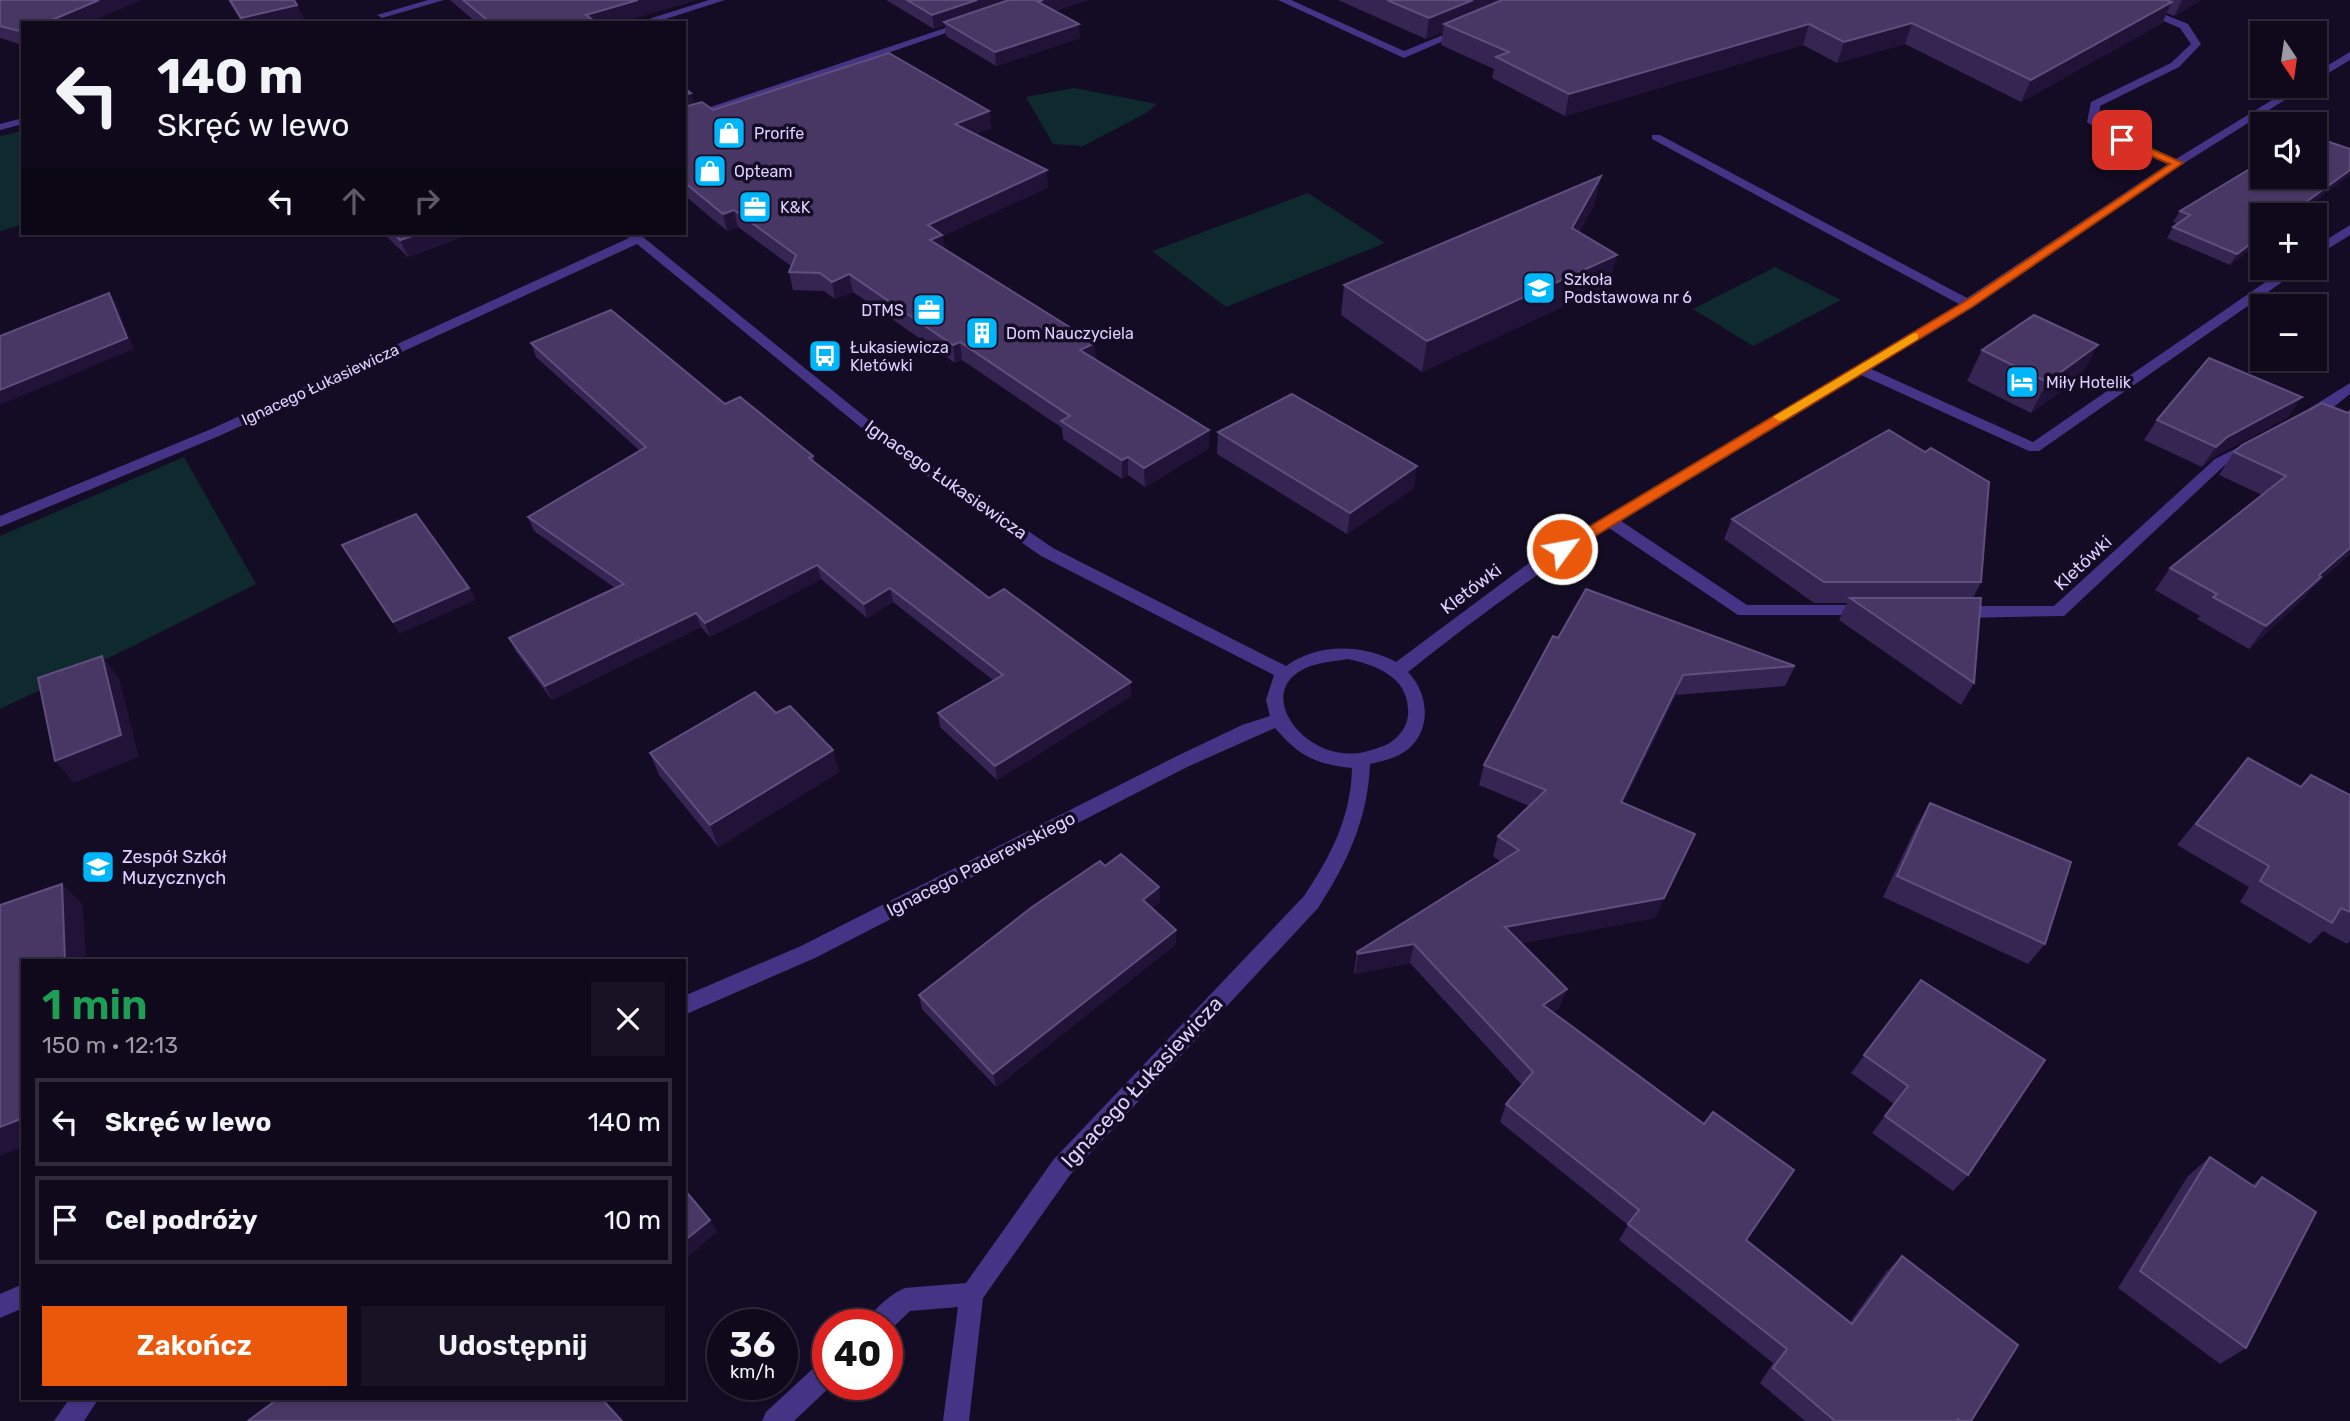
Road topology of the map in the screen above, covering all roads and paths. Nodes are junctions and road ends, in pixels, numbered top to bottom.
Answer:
1 (439, 0) edge
2 (720, 0) edge
3 (1283, 0) edge
4 (2120, 0) edge
5 (386, 18) edge
6 (985, 18) edge
7 (649, 21) edge
8 (1475, 25) edge
9 (2350, 55) edge
10 (2328, 69) edge
11 (2283, 98) edge
12 (686, 119) edge
13 (21, 122) edge
14 (0, 127) edge
15 (1656, 137) dead end
16 (2177, 163) junction
17 (2350, 229) edge
18 (634, 236) edge
19 (2327, 245) edge
20 (2277, 280) edge
21 (1968, 304) junction
22 (1860, 369) junction
23 (2350, 387) edge
24 (2293, 424) edge
25 (2269, 436) edge
26 (1608, 520) junction
27 (0, 522) edge
28 (1881, 611) edge
29 (1935, 612) edge
30 (1397, 671) junction
31 (1286, 673) junction
32 (1277, 720) junction
33 (1361, 760) junction
34 (686, 1005) edge
35 (972, 1294) junction
36 (21, 1297) edge
37 (0, 1306) edge
38 (895, 1309) edge
39 (812, 1387) edge
40 (85, 1400) edge
41 (67, 1421) edge
42 (775, 1421) edge
43 (956, 1421) edge

1 - 5 street
2 - 7 street
3 - 8 street
4 - 16 street
6 - 12 street
9 - 10 street
11 - 16 street, Kletówki
13 - 14 street
15 - 21 street
16 - 21 street, Kletówki
17 - 19 street
18 - 27 street, Ignacego Łukasiewicza
18 - 31 street, Ignacego Łukasiewicza
20 - 22 street
21 - 22 street, Kletówki
22 - 26 street, Kletówki
23 - 24 street
25 - 29 street, Kletówki
26 - 28 street
26 - 30 street, Kletówki
30 - 31 street
30 - 33 street
31 - 32 street
32 - 33 street
32 - 34 street, Ignacego Paderewskiego
33 - 35 street, Ignacego Łukasiewicza
35 - 38 street
35 - 43 street, Ignacego Łukasiewicza
36 - 37 street
39 - 42 street
40 - 41 street

